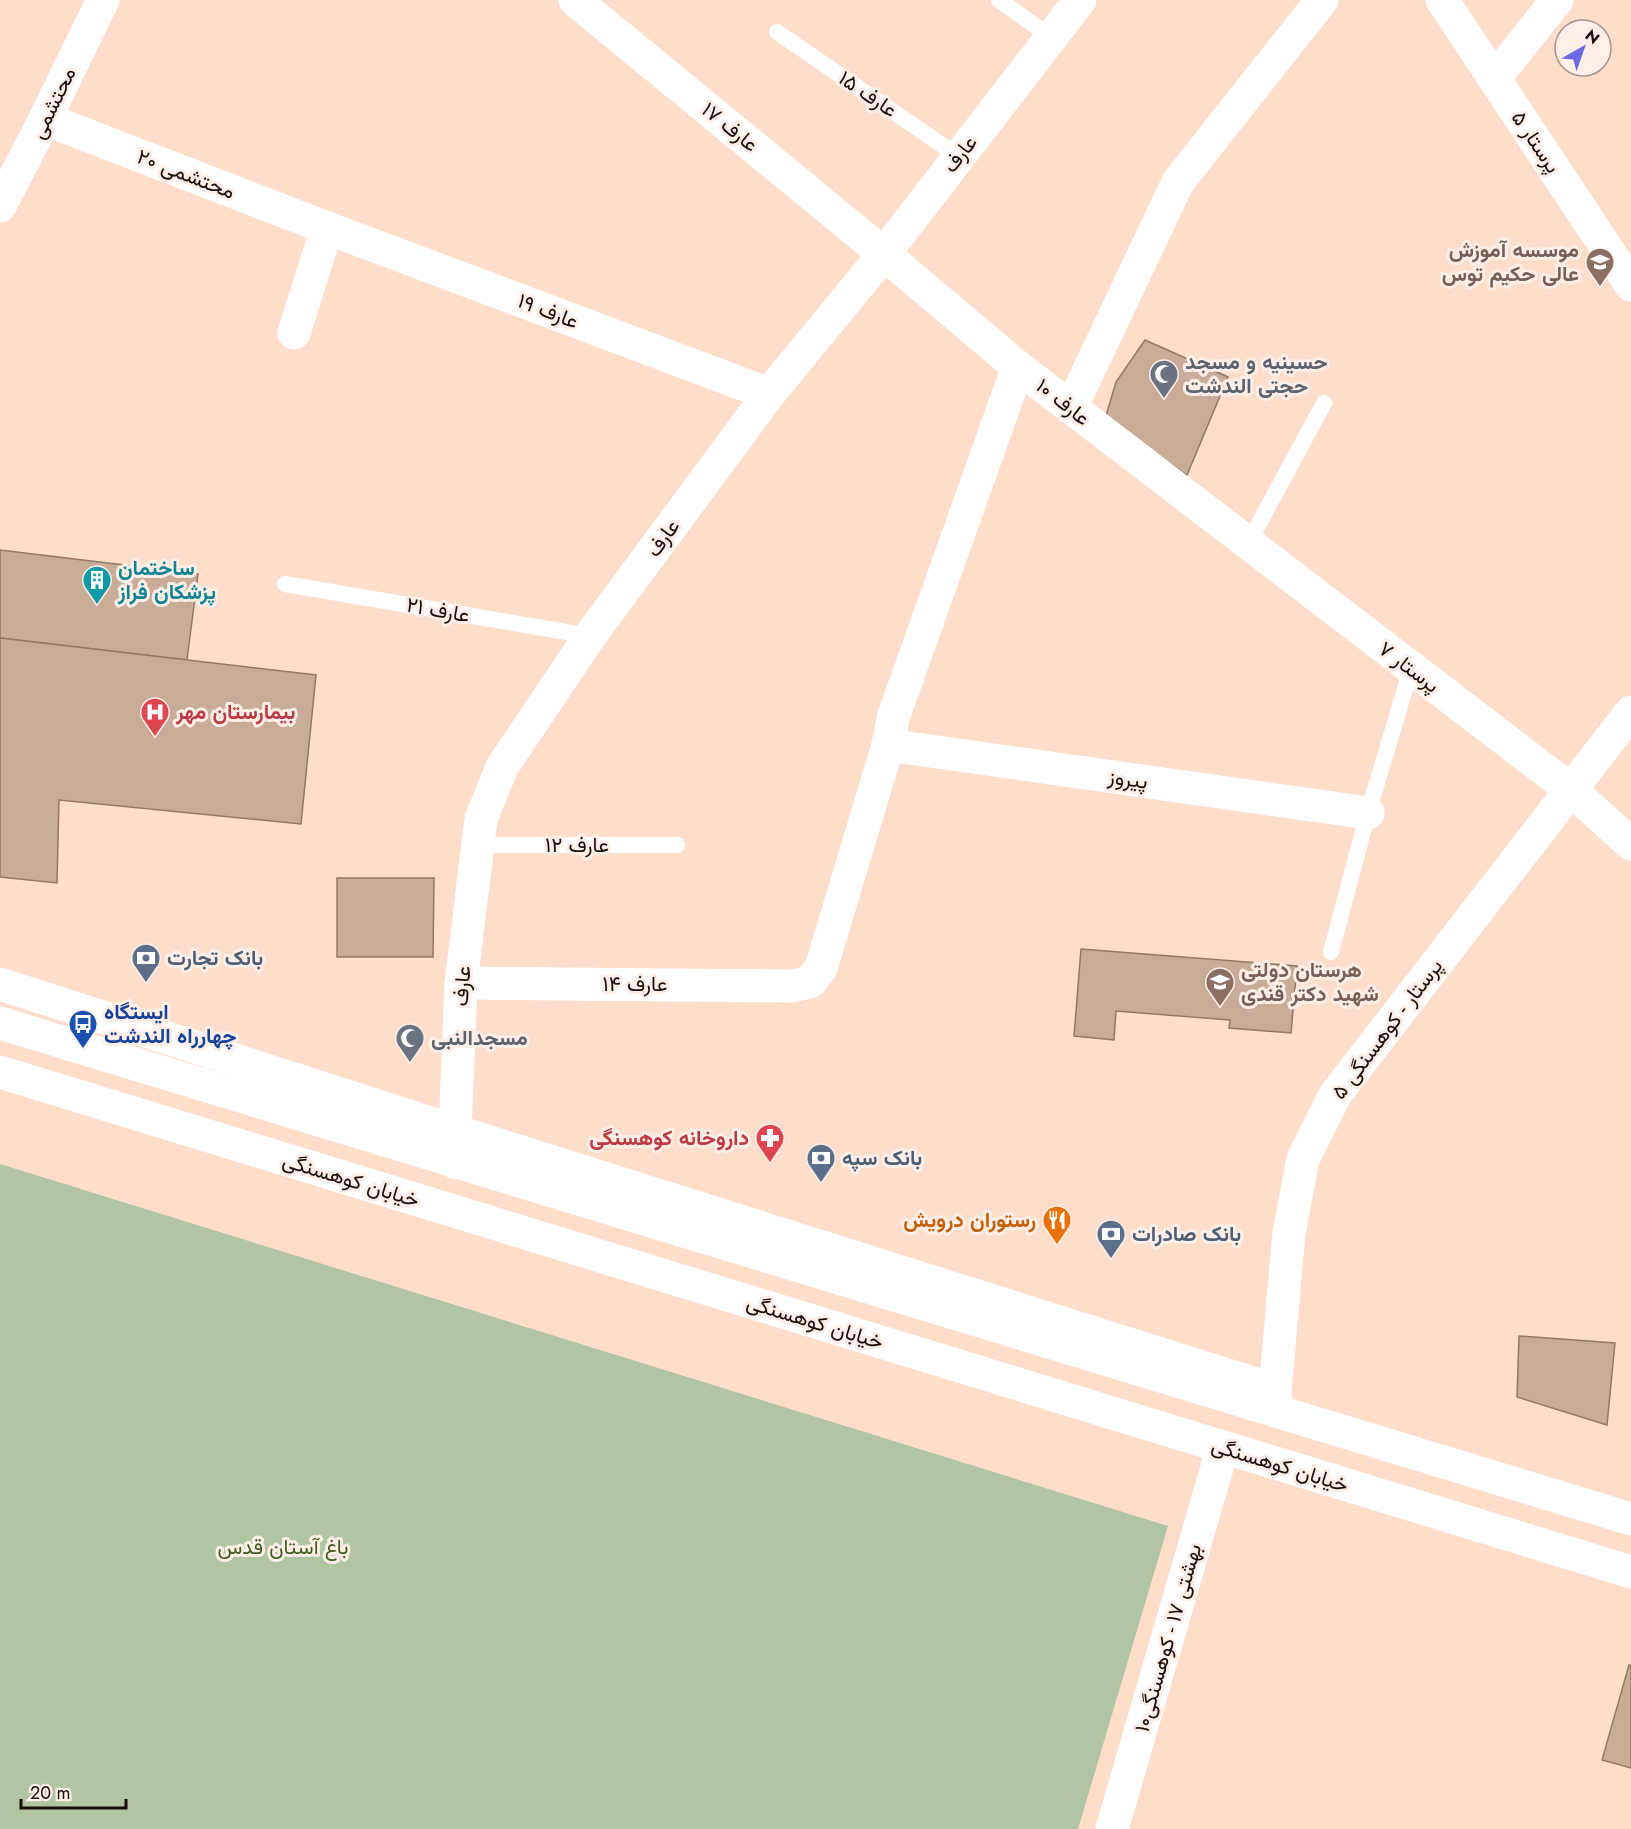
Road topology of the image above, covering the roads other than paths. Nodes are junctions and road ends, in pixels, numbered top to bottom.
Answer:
1 (103, 0) edge
2 (575, 0) edge
3 (999, 0) edge
4 (1080, 0) edge
5 (1322, 0) edge
6 (1442, 0) edge
7 (1557, 0) edge
8 (777, 32) dead end
9 (1051, 37) junction
10 (1494, 79) junction
11 (45, 119) junction
12 (958, 156) junction
13 (0, 206) edge
14 (327, 228) junction
15 (884, 254) junction
16 (1631, 285) edge
17 (294, 333) dead end
18 (1018, 367) junction
19 (769, 394) junction
20 (1324, 403) dead end
21 (1071, 408) junction
22 (1248, 543) junction
23 (285, 584) dead end
24 (591, 636) junction
25 (1411, 669) junction
26 (1631, 712) edge
27 (888, 745) junction
28 (1571, 790) junction
29 (1368, 813) junction
30 (1631, 844) edge
31 (478, 845) junction
32 (677, 845) dead end
33 (1331, 952) dead end
34 (461, 983) junction
35 (0, 984) edge
36 (0, 1023) edge
37 (0, 1072) edge
38 (455, 1131) junction
39 (456, 1163) junction
40 (1275, 1401) junction
41 (1223, 1448) junction
42 (1631, 1519) edge
43 (1631, 1572) edge
44 (1112, 1829) edge

1 - 11 street, محتشمی
2 - 15 street, عارف ۱۷
3 - 9 lane
4 - 9 street, عارف
5 - 21 street
6 - 10 street, پرستار ۵
7 - 10 street
8 - 12 lane, عارف ۱۵
9 - 12 street, عارف
10 - 16 street, پرستار ۵
11 - 13 street, محتشمی
11 - 14 street, محتشمی ۲۰
12 - 15 street, عارف
14 - 17 street
14 - 19 street, عارف ۱۹
15 - 18 street, عارف ۱۰
15 - 19 street, عارف
18 - 21 street, عارف ۱۰
18 - 27 street
19 - 24 street, عارف
20 - 22 lane
21 - 22 street, عارف ۱۰
22 - 25 street, پرستار ۷
23 - 24 lane, عارف ۲۱
24 - 31 street, عارف
25 - 28 street, پرستار ۷
25 - 29 lane
26 - 28 street, پرستار - کوهسنگی ۵
27 - 29 street, پیروز
27 - 34 street, عارف ۱۴
28 - 30 street, پرستار ۷
28 - 40 street, پرستار - کوهسنگی ۵
29 - 33 lane
31 - 32 lane, عارف ۱۲
31 - 34 street, عارف
34 - 38 street, عارف
35 - 38 street
36 - 39 street
37 - 41 street, خیابان کوهسنگی
38 - 39 street, عارف
38 - 40 street
39 - 40 street
40 - 42 street
41 - 43 street, خیابان کوهسنگی
41 - 44 street, بهشتی ۱۷ - کوهسنگی۱۰

